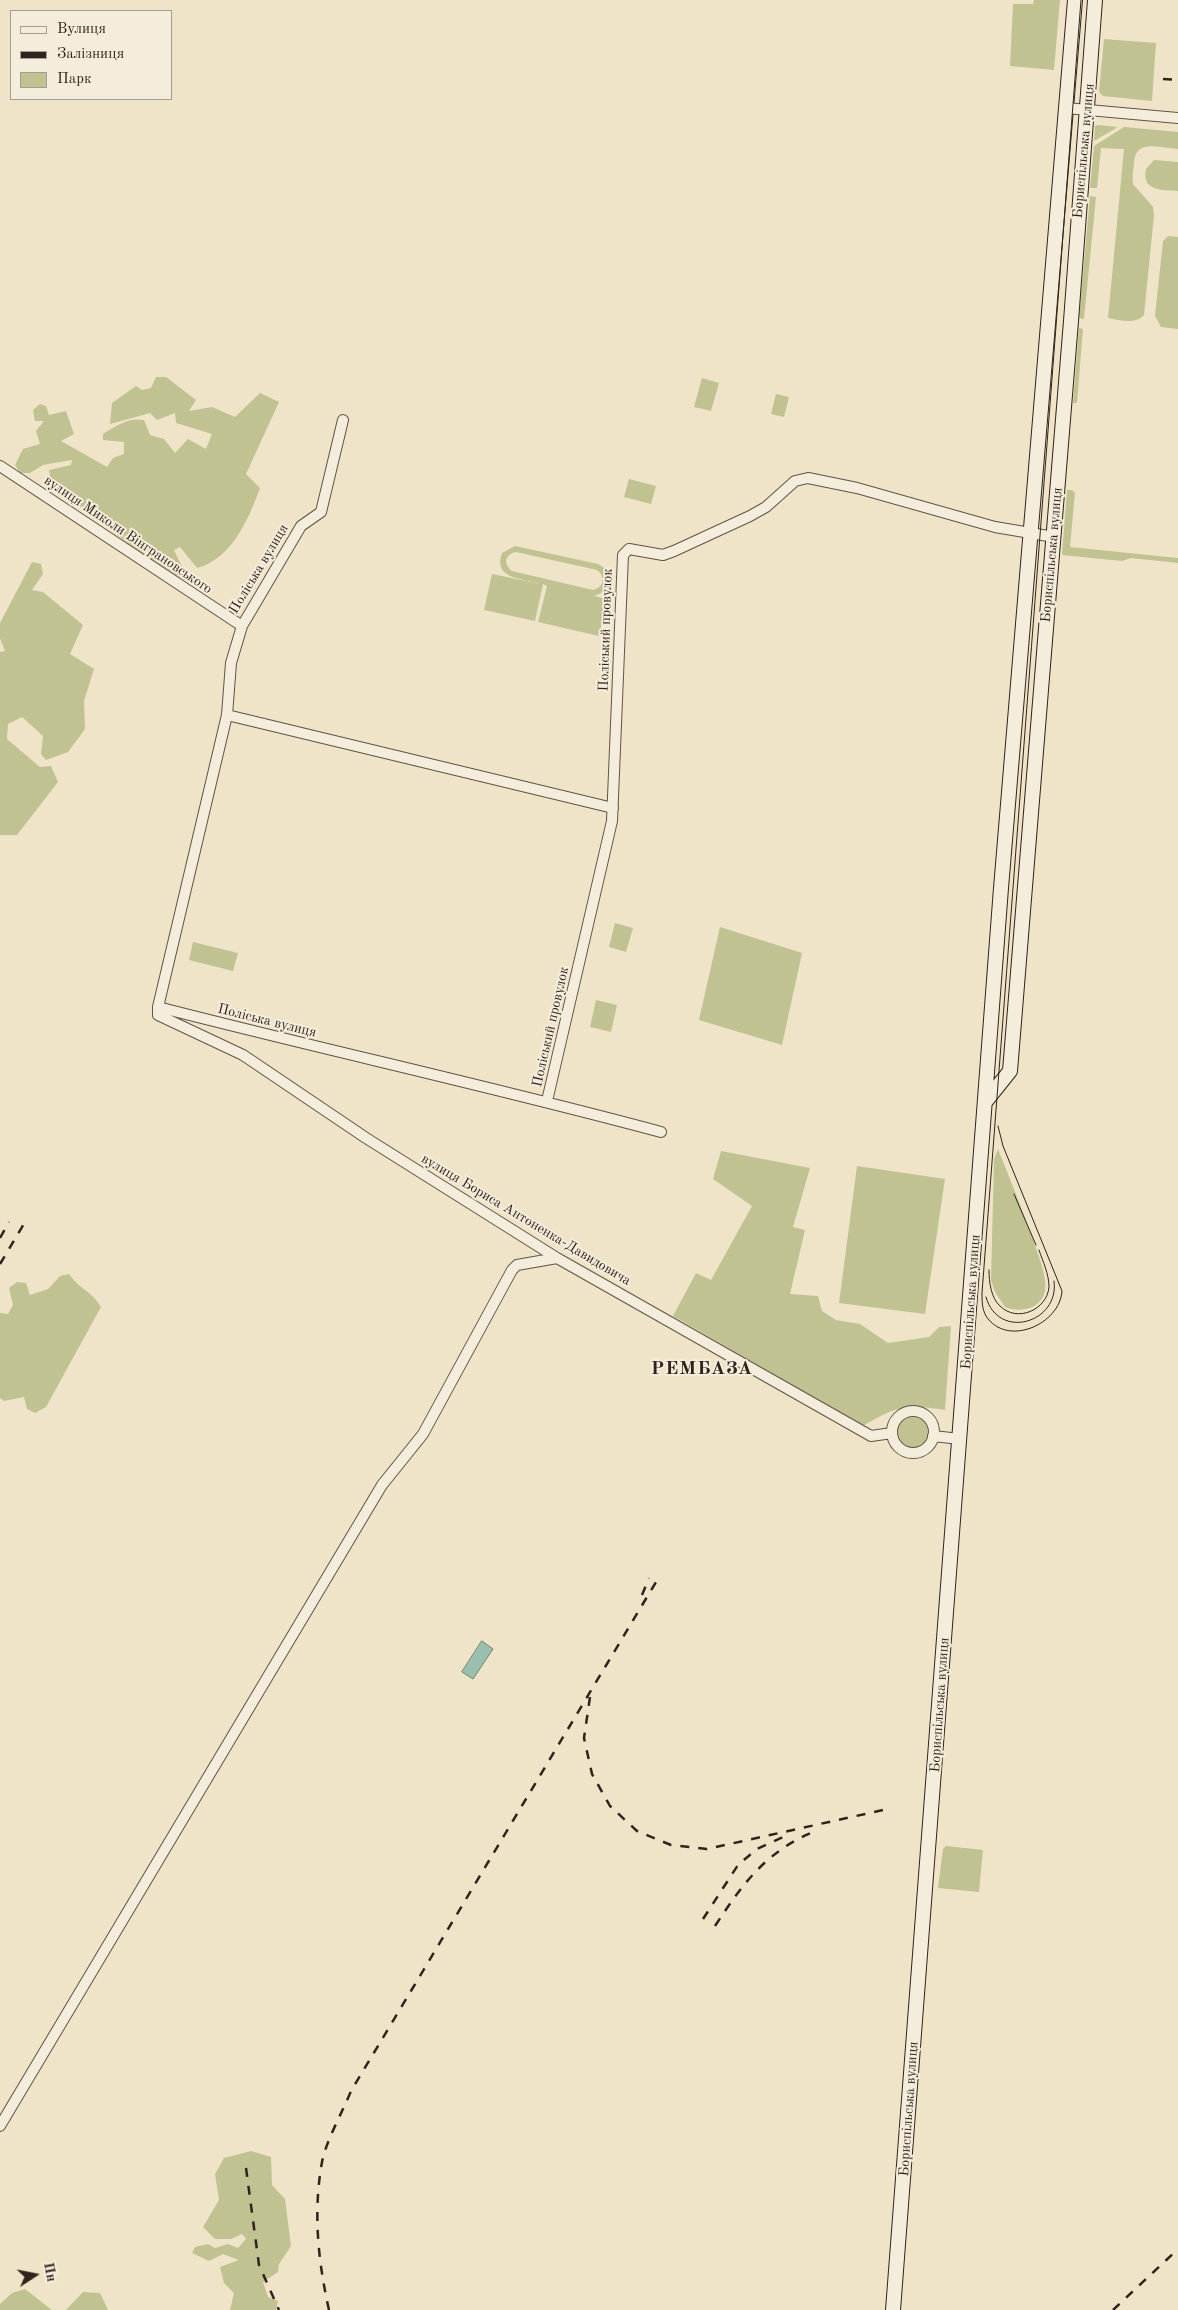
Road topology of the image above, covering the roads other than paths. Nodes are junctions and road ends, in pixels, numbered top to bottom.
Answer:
1 (1075, 0) edge
2 (1095, 0) edge
3 (1066, 108) junction
4 (1088, 110) junction
5 (1178, 118) edge
6 (343, 420) dead end
7 (0, 466) edge
8 (1031, 533) junction
9 (1054, 537) junction
10 (242, 626) junction
11 (227, 715) junction
12 (613, 808) junction
13 (158, 1007) junction
14 (547, 1101) junction
15 (986, 1101) junction
16 (661, 1132) dead end
17 (557, 1258) junction
18 (892, 1433) junction
19 (933, 1436) junction
20 (960, 1440) junction
21 (0, 2126) edge
22 (893, 2310) edge

1 - 3 main road, Бориспільська вулиця
2 - 4 main road, Бориспільська вулиця
3 - 4 street
3 - 8 main road, Бориспільська вулиця
4 - 5 street
4 - 9 main road, Бориспільська вулиця
6 - 10 street, Поліська вулиця
7 - 10 street, вулиця Миколи Вінграновського
8 - 9 street, Поліський провулок
8 - 12 street, Поліський провулок
8 - 15 main road, Бориспільська вулиця
9 - 15 main road, Бориспільська вулиця
10 - 11 street, Поліська вулиця
11 - 12 street
11 - 13 street, Поліська вулиця
12 - 14 street, Поліський провулок
13 - 14 street, Поліська вулиця
13 - 17 street, вулиця Бориса Антоненка-Давидовича
14 - 16 street, Поліська вулиця
15 - 20 main road, Бориспільська вулиця
17 - 18 street, вулиця Бориса Антоненка-Давидовича
17 - 21 street
18 - 19 street
18 - 19 street
19 - 20 street
20 - 22 main road, Бориспільська вулиця

